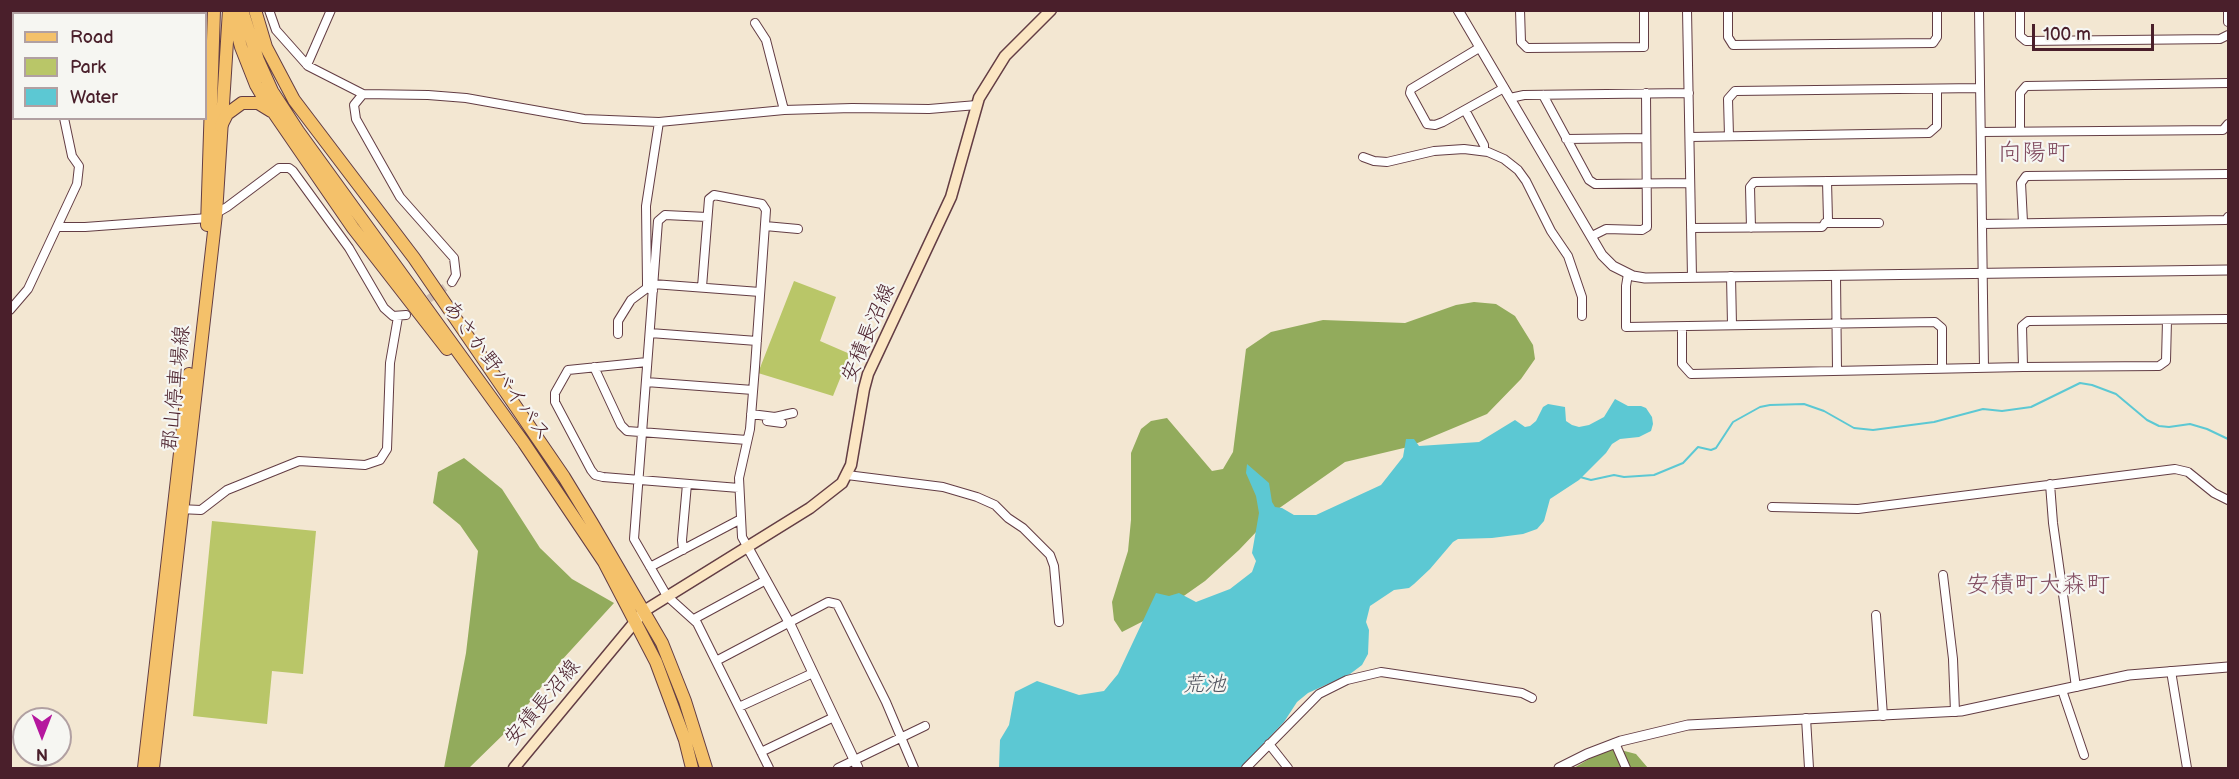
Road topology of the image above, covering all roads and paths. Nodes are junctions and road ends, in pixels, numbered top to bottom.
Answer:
1 (214, 10) edge
2 (230, 10) edge
3 (242, 10) edge
4 (255, 10) edge
5 (269, 10) edge
6 (331, 10) edge
7 (1051, 10) edge
8 (1458, 10) edge
9 (1521, 10) edge
10 (1644, 10) edge
11 (1687, 10) edge
12 (1728, 10) edge
13 (1937, 10) edge
14 (1979, 10) edge
15 (2020, 10) edge
16 (2228, 10) edge
17 (2229, 22) edge
18 (755, 23) dead end
19 (209, 27) edge
20 (2229, 35) edge
21 (1479, 48) junction
22 (307, 65) junction
23 (2229, 83) edge
24 (1504, 88) junction
25 (1979, 88) junction
26 (1937, 89) junction
27 (1646, 93) junction
28 (1689, 93) junction
29 (363, 94) junction
30 (1543, 95) junction
31 (1509, 98) junction
32 (977, 105) junction
33 (784, 110) junction
34 (1465, 110) junction
35 (274, 113) junction
36 (64, 120) edge
37 (660, 122) junction
38 (2229, 124) edge
39 (221, 126) junction
40 (2020, 131) junction
41 (1981, 132) junction
42 (1729, 136) junction
43 (1689, 137) junction
44 (1646, 138) junction
45 (1566, 139) junction
46 (1485, 151) junction
47 (1363, 157) dead end
48 (2229, 174) edge
49 (1981, 178) junction
50 (1827, 181) junction
51 (1646, 183) junction
52 (1690, 183) junction
53 (212, 216) junction
54 (708, 217) junction
55 (2229, 217) edge
56 (2023, 222) junction
57 (1825, 223) junction
58 (1880, 223) dead end
59 (1982, 224) junction
60 (765, 226) junction
61 (58, 227) junction
62 (1691, 228) junction
63 (1751, 228) junction
64 (798, 229) dead end
65 (1592, 236) junction
66 (2229, 270) edge
67 (1628, 274) junction
68 (1982, 274) junction
69 (1731, 276) junction
70 (1836, 276) junction
71 (1692, 277) junction
72 (452, 282) dead end
73 (651, 287) junction
74 (702, 287) junction
75 (760, 292) junction
76 (10, 310) edge
77 (1582, 315) dead end
78 (2229, 319) edge
79 (2167, 320) junction
80 (1836, 324) junction
81 (1732, 325) junction
82 (1682, 327) junction
83 (650, 333) junction
84 (618, 334) dead end
85 (757, 341) junction
86 (647, 362) junction
87 (2023, 366) junction
88 (594, 367) junction
89 (1942, 368) junction
90 (1984, 368) junction
91 (1837, 370) junction
92 (646, 382) junction
93 (484, 388) junction
94 (753, 390) junction
95 (793, 413) dead end
96 (751, 417) junction
97 (782, 423) dead end
98 (641, 432) junction
99 (747, 440) junction
100 (847, 475) junction
101 (638, 480) junction
102 (687, 484) junction
103 (2050, 484) junction
104 (739, 488) junction
105 (2229, 500) edge
106 (1772, 507) dead end
107 (178, 509) junction
108 (741, 519) junction
109 (747, 546) junction
110 (683, 550) junction
111 (650, 567) junction
112 (1943, 575) dead end
113 (766, 580) junction
114 (667, 596) junction
115 (644, 611) junction
116 (1876, 615) dead end
117 (694, 619) junction
118 (636, 622) junction
119 (789, 622) junction
120 (1059, 622) dead end
121 (716, 661) junction
122 (2229, 667) edge
123 (2171, 671) junction
124 (813, 673) junction
125 (2076, 687) junction
126 (2062, 690) junction
127 (1532, 698) dead end
128 (739, 707) junction
129 (1955, 712) junction
130 (1883, 716) junction
131 (834, 717) junction
132 (1806, 718) junction
133 (925, 726) dead end
134 (901, 738) junction
135 (1615, 743) junction
136 (1269, 744) junction
137 (761, 752) junction
138 (2084, 755) dead end
139 (857, 765) edge
140 (144, 768) edge
141 (153, 768) edge
142 (514, 768) edge
143 (692, 768) edge
144 (706, 768) edge
145 (769, 768) edge
146 (838, 768) edge
147 (915, 768) edge
148 (1246, 768) edge
149 (1288, 768) edge
150 (1559, 768) edge
151 (1626, 768) edge
152 (1809, 768) edge
153 (2187, 768) edge

1 - 19 main road, 郡山停車場線
2 - 35 main road
2 - 39 main road, 郡山停車場線
3 - 93 main road, あさか野バイパス
4 - 115 main road, あさか野バイパス
5 - 22 street
6 - 22 street
7 - 32 main road, 安積長沼線
8 - 21 street
9 - 10 street
11 - 28 street
12 - 13 street
14 - 25 street
15 - 20 street
16 - 17 street
18 - 33 street
19 - 53 main road, 郡山停車場線
21 - 24 street
21 - 34 street
22 - 29 street
23 - 40 street
24 - 31 street
24 - 34 street
25 - 26 street
25 - 41 street
26 - 42 street
26 - 42 street
27 - 28 street
27 - 30 street
27 - 44 street
28 - 43 street
29 - 37 street
29 - 72 street
30 - 31 street
30 - 45 street
31 - 65 street
32 - 33 street
32 - 100 main road, 安積長沼線
33 - 37 street
34 - 46 street
35 - 39 main road
35 - 93 main road
36 - 61 street
37 - 73 street
38 - 40 street
39 - 53 main road, 郡山停車場線
40 - 41 street
41 - 49 street
42 - 43 street
43 - 52 street
44 - 45 street
44 - 51 street
45 - 51 street
46 - 47 street
46 - 77 street
48 - 56 street
49 - 50 street
49 - 59 street
50 - 57 street
50 - 63 street
51 - 52 street
51 - 65 street
52 - 62 street
53 - 61 street
53 - 107 main road, 郡山停車場線
53 - 107 street
54 - 60 street
54 - 73 street
54 - 74 street
55 - 56 street
56 - 59 street
57 - 58 street
57 - 63 street
59 - 68 street
60 - 64 street
60 - 75 street
61 - 76 street
62 - 63 street
62 - 71 street
65 - 67 street
66 - 68 street
67 - 71 street
67 - 82 street
68 - 70 street
68 - 90 street
69 - 70 street
69 - 71 street
69 - 81 street
70 - 80 street
73 - 74 street
73 - 83 street
73 - 84 street
74 - 75 street
75 - 85 street
78 - 79 street
79 - 87 street
79 - 87 street
80 - 81 street
80 - 89 street
80 - 91 street
81 - 82 street
82 - 91 street
83 - 85 street
83 - 86 street
85 - 94 street
86 - 88 street
86 - 92 street
87 - 90 street
88 - 98 street
88 - 101 street
89 - 90 street
89 - 91 street
92 - 94 street
92 - 98 street
93 - 118 main road, あさか野バイパス
94 - 96 street
95 - 96 street
96 - 97 street
96 - 99 street
98 - 99 street
98 - 101 street
99 - 104 street
100 - 109 main road, 安積長沼線
100 - 120 street
101 - 102 street
101 - 111 street
102 - 104 street
102 - 110 street
103 - 105 street
103 - 106 street
103 - 125 street
104 - 108 street
107 - 140 main road, 郡山停車場線
107 - 141 main road, 郡山停車場線
108 - 109 street
108 - 110 street
109 - 113 street
109 - 114 main road, 安積長沼線
110 - 111 street
111 - 114 street
112 - 129 street
113 - 117 street
113 - 119 street
114 - 115 main road, 安積長沼線
114 - 117 street
115 - 118 main road, 安積長沼線
115 - 144 main road, あさか野バイパス
116 - 130 street
117 - 121 street
118 - 142 main road, 安積長沼線
118 - 143 main road, あさか野バイパス
119 - 121 street
119 - 124 street
119 - 134 street
121 - 128 street
122 - 123 street
123 - 125 street
123 - 153 street
124 - 128 street
124 - 131 street
125 - 126 street
126 - 129 street
126 - 138 street
127 - 136 street
128 - 137 street
129 - 130 street
130 - 132 street
131 - 137 street
131 - 139 street
132 - 135 street
132 - 152 street
133 - 134 street
134 - 139 street
134 - 147 street
135 - 150 street
135 - 151 street
136 - 148 street
136 - 149 street
137 - 145 street
139 - 146 street

